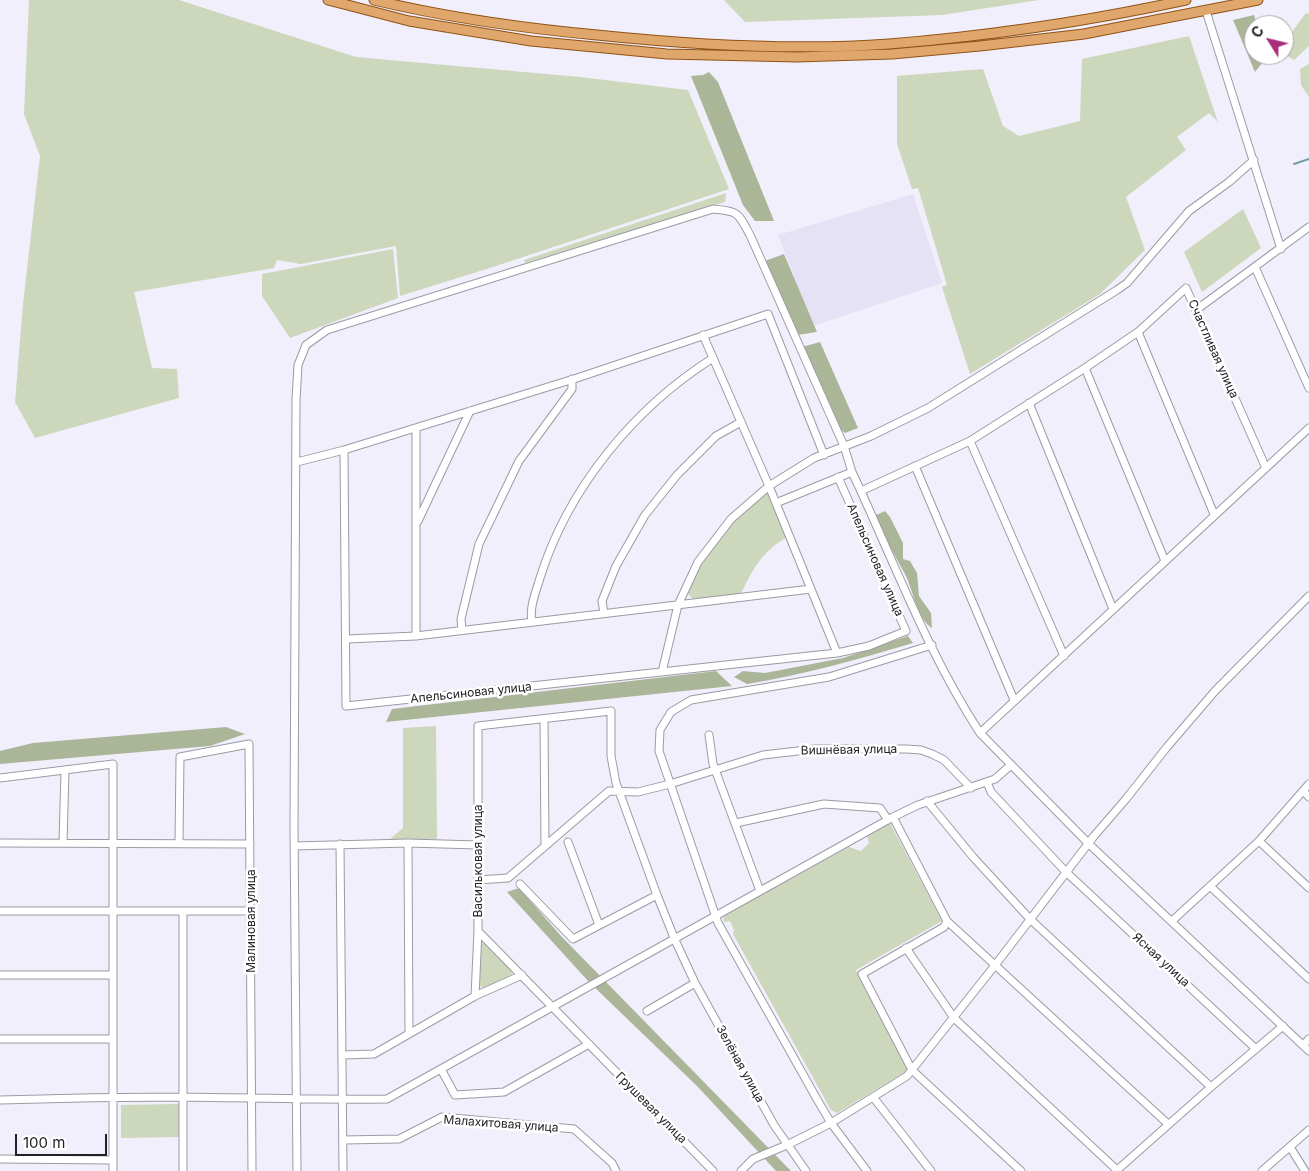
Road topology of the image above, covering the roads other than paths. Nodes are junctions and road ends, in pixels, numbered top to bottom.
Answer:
1 (328, 0) edge
2 (374, 0) edge
3 (1186, 0) edge
4 (1258, 0) edge
5 (1206, 11) junction
6 (605, 36) junction
7 (603, 48) junction
8 (1254, 160) junction
9 (1308, 230) edge
10 (1281, 249) junction
11 (1256, 267) junction
12 (1196, 310) junction
13 (1138, 332) junction
14 (703, 335) junction
15 (713, 358) junction
16 (1085, 368) junction
17 (572, 380) junction
18 (1309, 388) edge
19 (1029, 403) junction
20 (470, 411) junction
21 (741, 422) junction
22 (416, 428) junction
23 (1309, 428) edge
24 (970, 440) junction
25 (844, 446) junction
26 (344, 450) junction
27 (824, 455) junction
28 (297, 462) junction
29 (915, 466) junction
30 (1266, 468) junction
31 (852, 472) junction
32 (838, 477) junction
33 (769, 486) junction
34 (861, 491) junction
35 (776, 503) junction
36 (1214, 514) junction
37 (416, 524) junction
38 (1165, 561) junction
39 (811, 589) junction
40 (1309, 596) edge
41 (678, 605) junction
42 (1113, 609) junction
43 (604, 614) junction
44 (532, 622) junction
45 (462, 630) junction
46 (416, 636) junction
47 (347, 639) junction
48 (932, 645) junction
49 (837, 653) junction
50 (1064, 656) junction
51 (662, 672) junction
52 (1014, 700) junction
53 (544, 719) junction
54 (980, 733) junction
55 (708, 735) dead end
56 (1011, 765) junction
57 (716, 770) junction
58 (65, 771) junction
59 (0, 778) edge
60 (987, 782) junction
61 (670, 784) junction
62 (1309, 784) edge
63 (971, 788) junction
64 (620, 791) junction
65 (1303, 791) junction
66 (1309, 797) edge
67 (928, 801) junction
68 (890, 818) junction
69 (736, 823) junction
70 (1259, 841) junction
71 (568, 842) dead end
72 (0, 843) edge
73 (63, 843) junction
74 (114, 843) junction
75 (408, 843) junction
76 (179, 844) junction
77 (250, 844) junction
78 (340, 844) junction
79 (1089, 844) junction
80 (478, 845) junction
81 (294, 846) junction
82 (545, 846) junction
83 (1066, 872) junction
84 (478, 880) junction
85 (520, 884) dead end
86 (1210, 886) junction
87 (1309, 888) edge
88 (760, 891) junction
89 (657, 895) junction
90 (0, 911) edge
91 (183, 911) junction
92 (251, 911) junction
93 (114, 912) junction
94 (716, 916) junction
95 (1030, 919) junction
96 (947, 921) junction
97 (1172, 921) junction
98 (600, 925) junction
99 (478, 931) junction
100 (675, 940) junction
101 (906, 948) junction
102 (996, 964) junction
103 (114, 974) junction
104 (522, 975) junction
105 (0, 976) edge
106 (1309, 979) edge
107 (695, 983) junction
108 (475, 996) junction
109 (552, 1007) junction
110 (647, 1010) dead end
111 (954, 1018) junction
112 (1283, 1026) junction
113 (409, 1034) junction
114 (0, 1039) edge
115 (113, 1039) junction
116 (1309, 1039) edge
117 (589, 1044) junction
118 (1303, 1045) junction
119 (1256, 1048) junction
120 (1309, 1051) edge
121 (342, 1055) junction
122 (441, 1069) junction
123 (912, 1070) junction
124 (1211, 1087) junction
125 (113, 1097) junction
126 (182, 1097) junction
127 (873, 1097) junction
128 (251, 1098) junction
129 (0, 1100) edge
130 (297, 1100) junction
131 (343, 1100) junction
132 (831, 1123) junction
133 (1168, 1124) junction
134 (1309, 1130) edge
135 (343, 1140) junction
136 (787, 1145) junction
137 (1290, 1147) junction
138 (0, 1160) edge
139 (113, 1160) junction
140 (113, 1171) edge
141 (183, 1171) edge
142 (252, 1171) edge
143 (297, 1171) edge
144 (343, 1171) edge
145 (616, 1171) edge
146 (714, 1171) edge
147 (741, 1171) edge
148 (806, 1171) edge
149 (867, 1171) edge
150 (931, 1171) edge
151 (1021, 1171) edge
152 (1116, 1171) edge
153 (1262, 1171) edge
154 (1305, 1171) edge

1 - 7 main road
2 - 6 main road
3 - 6 main road
4 - 5 main road
5 - 7 main road
5 - 8 street
6 - 7 main road
8 - 10 street
8 - 25 street
9 - 10 street
10 - 11 street
11 - 12 street
11 - 18 street
12 - 13 street, Счастливая улица
12 - 30 street, Счастливая улица
13 - 16 street, Счастливая улица
13 - 36 street
14 - 15 street
14 - 17 street
14 - 27 street
15 - 21 street
15 - 44 street
16 - 19 street, Счастливая улица
16 - 38 street
17 - 20 street
17 - 45 street
19 - 24 street, Счастливая улица
19 - 42 street
20 - 22 street
20 - 37 street
21 - 33 street
21 - 43 street
22 - 26 street
22 - 37 street
23 - 30 street
24 - 29 street, Счастливая улица
24 - 50 street
25 - 27 street
25 - 28 street
25 - 31 street
26 - 28 street
26 - 47 street, Апельсиновая улица
27 - 33 street
28 - 81 street
29 - 34 street, Счастливая улица
29 - 52 street
30 - 36 street
31 - 32 street
31 - 34 street
32 - 35 street
32 - 49 street, Апельсиновая улица
33 - 35 street
33 - 41 street
34 - 48 street
35 - 39 street
36 - 38 street
37 - 46 street
38 - 42 street
39 - 41 street
39 - 49 street
40 - 79 street
41 - 43 street
41 - 51 street
42 - 50 street
43 - 44 street
44 - 45 street
45 - 46 street
46 - 47 street
47 - 51 street, Апельсиновая улица
48 - 54 street
48 - 61 street
49 - 51 street, Апельсиновая улица
50 - 52 street
52 - 54 street
53 - 64 street
53 - 80 street, Васильковая улица
53 - 82 street
54 - 56 street
55 - 57 street
56 - 60 street
56 - 79 street
57 - 61 street, Вишнёвая улица
57 - 63 street, Вишнёвая улица
57 - 69 street
58 - 59 street
58 - 73 street
58 - 74 street
60 - 63 street
60 - 83 street
61 - 64 street, Вишнёвая улица
61 - 94 street
62 - 65 street
63 - 67 street
64 - 82 street
64 - 89 street, Зелёная улица
65 - 66 street
65 - 70 street
67 - 68 street
67 - 95 street
68 - 69 street
68 - 88 street
68 - 96 street
69 - 88 street
70 - 86 street
70 - 87 street
71 - 98 street
72 - 73 street
73 - 74 street
74 - 76 street
74 - 93 street
75 - 78 street
75 - 80 street
75 - 113 street
76 - 77 street
76 - 77 street, Малиновая улица
77 - 92 street, Малиновая улица
78 - 81 street
78 - 121 street
79 - 83 street
79 - 97 street
80 - 84 street, Васильковая улица
81 - 130 street
82 - 84 street
83 - 95 street
83 - 119 street, Ясная улица
84 - 99 street, Васильковая улица
85 - 98 street
86 - 97 street
86 - 106 street
88 - 94 street
89 - 98 street
89 - 100 street, Зелёная улица
90 - 93 street
91 - 92 street
91 - 93 street
91 - 126 street
92 - 128 street, Малиновая улица
93 - 103 street
94 - 100 street
94 - 132 street
95 - 102 street
95 - 124 street
96 - 101 street
96 - 102 street
97 - 112 street
99 - 104 street, Грушевая улица
99 - 108 street, Васильковая улица
100 - 107 street, Зелёная улица
100 - 109 street
101 - 111 street
101 - 123 street
102 - 111 street
102 - 133 street
103 - 105 street
103 - 115 street
104 - 108 street
104 - 109 street, Грушевая улица
107 - 110 street
107 - 136 street, Зелёная улица
108 - 113 street
109 - 117 street, Грушевая улица
109 - 122 street
111 - 123 street
111 - 152 street
112 - 118 street
112 - 119 street
113 - 121 street
114 - 115 street
115 - 125 street
116 - 118 street
117 - 122 street
117 - 146 street, Грушевая улица
118 - 120 street
119 - 124 street
121 - 131 street
122 - 131 street
123 - 127 street
123 - 151 street
124 - 133 street
125 - 126 street
125 - 129 street
125 - 139 street
126 - 128 street
126 - 141 street
127 - 132 street
127 - 150 street
128 - 130 street
128 - 142 street, Малиновая улица
130 - 131 street
130 - 143 street
131 - 135 street
132 - 136 street
132 - 149 street
133 - 152 street
134 - 137 street
135 - 144 street
135 - 145 street, Малахитовая улица
136 - 147 street
136 - 148 street, Зелёная улица
137 - 153 street
137 - 154 street
138 - 139 street
139 - 140 street

